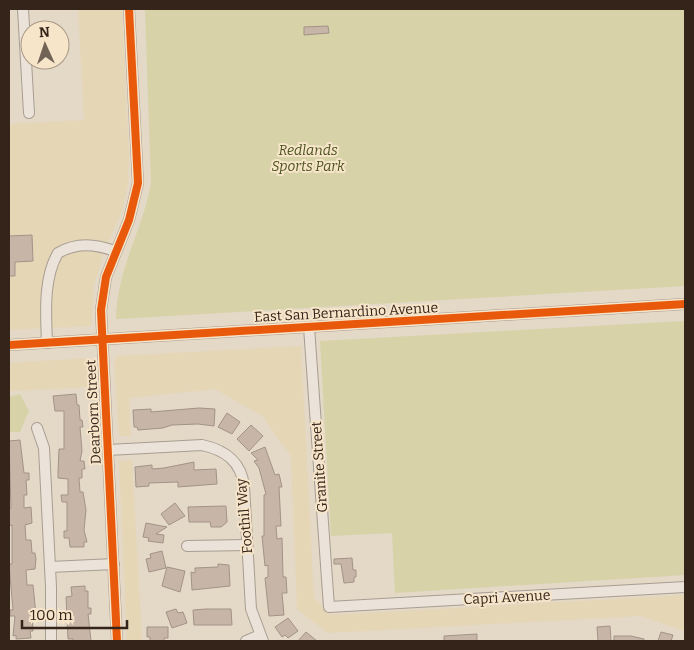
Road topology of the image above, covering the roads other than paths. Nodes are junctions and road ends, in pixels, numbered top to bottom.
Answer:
1 (23, 9) edge
2 (130, 9) edge
3 (29, 113) dead end
4 (115, 251) junction
5 (685, 304) edge
6 (309, 327) junction
7 (102, 340) junction
8 (47, 343) junction
9 (9, 345) edge
10 (37, 428) dead end
11 (108, 450) junction
12 (247, 545) junction
13 (187, 546) dead end
14 (114, 564) junction
15 (50, 567) junction
16 (685, 587) edge
17 (329, 608) joint
18 (261, 638) edge
19 (51, 641) edge
20 (117, 641) edge
21 (246, 641) edge

1 - 3 street
2 - 4 street, Dearborn Street
4 - 7 street, Dearborn Street
4 - 8 street
5 - 6 street, East San Bernardino Avenue
6 - 7 street, East San Bernardino Avenue
6 - 17 street, Granite Street
7 - 8 street, East San Bernardino Avenue
7 - 11 street, Dearborn Street
8 - 9 street, East San Bernardino Avenue
10 - 15 street
11 - 12 street, Foothil Way
11 - 14 street, Dearborn Street
12 - 13 street
12 - 18 street, Foothil Way
14 - 15 street
14 - 20 street, Dearborn Street
15 - 19 street
16 - 17 street, Capri Avenue
18 - 21 street

